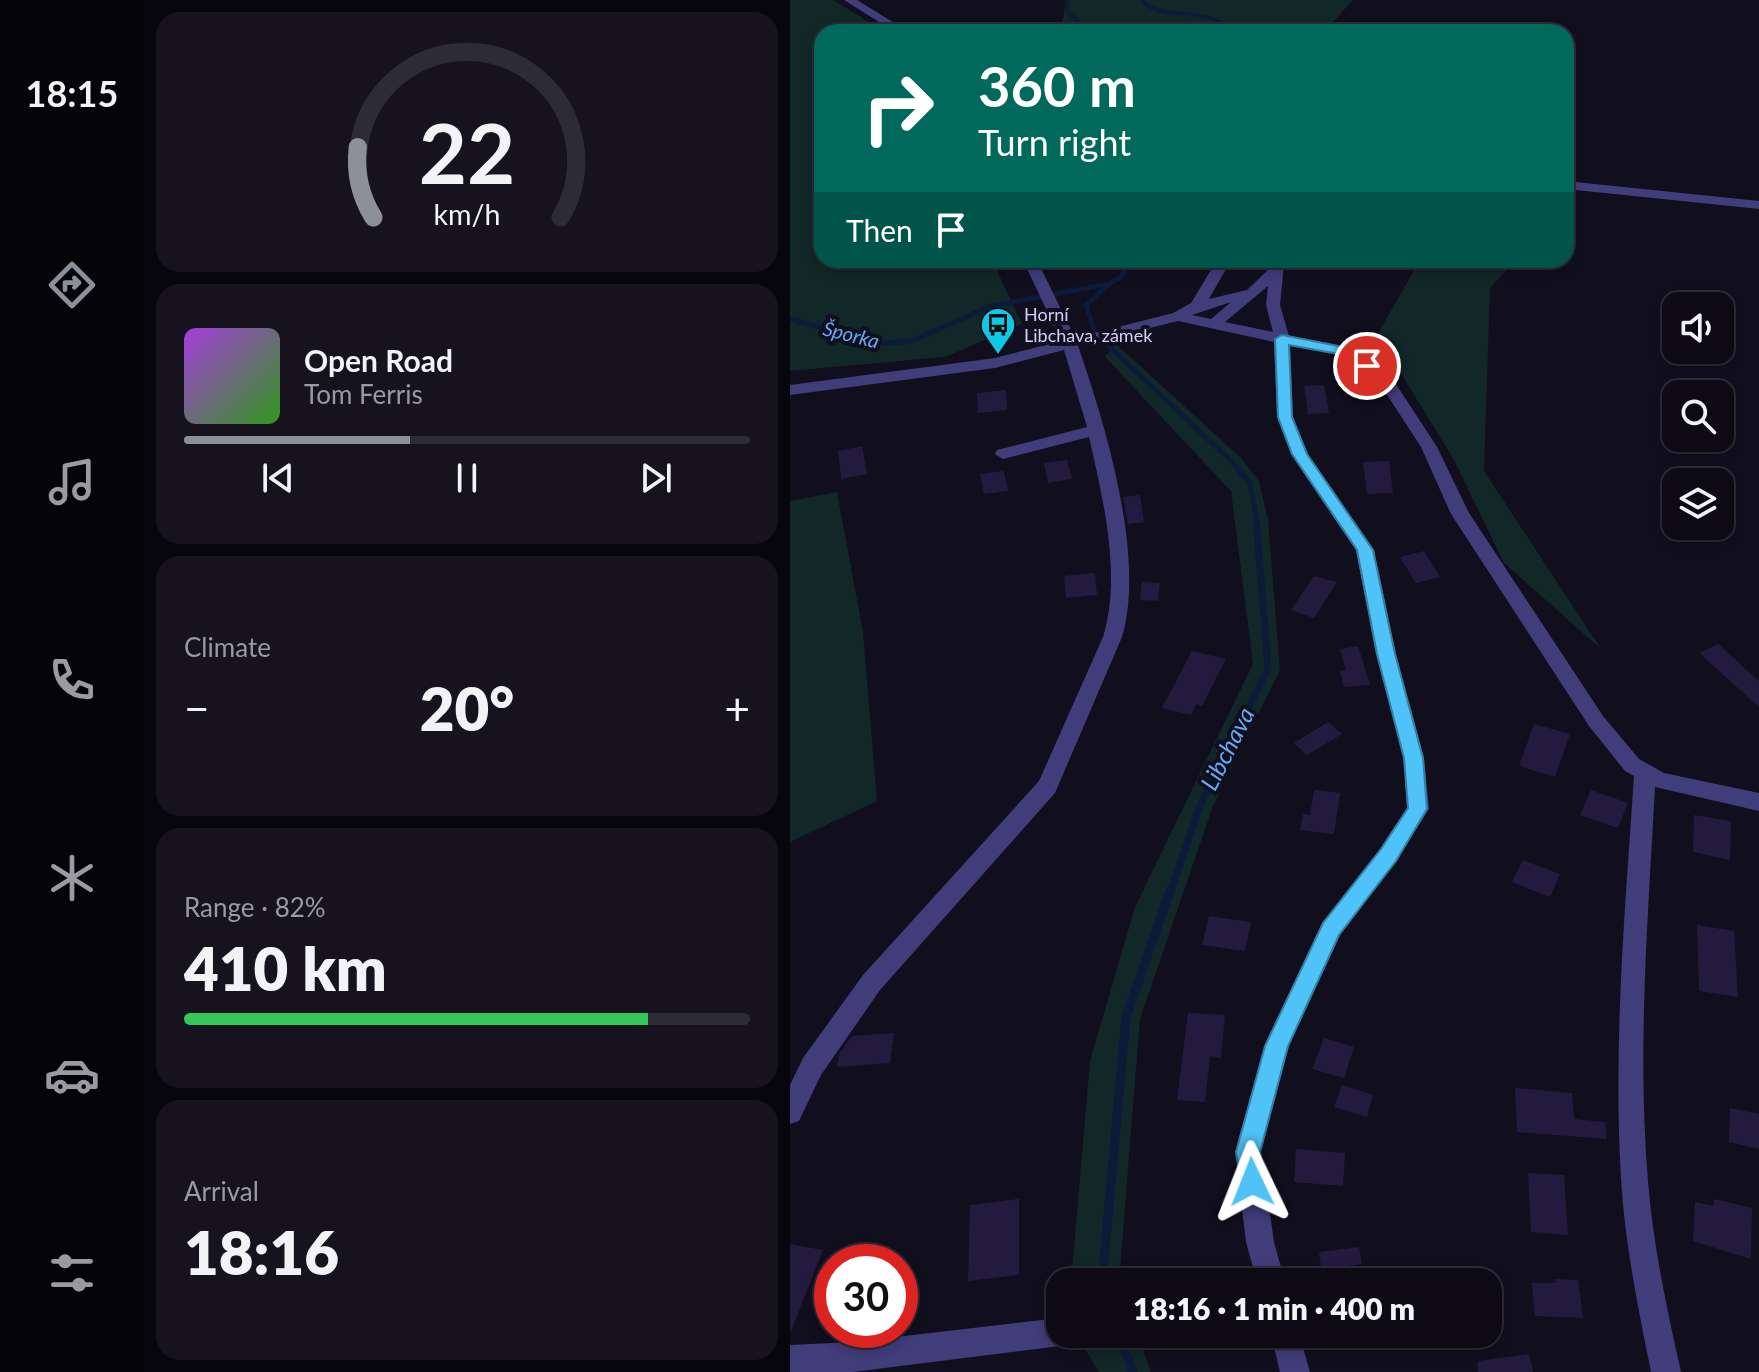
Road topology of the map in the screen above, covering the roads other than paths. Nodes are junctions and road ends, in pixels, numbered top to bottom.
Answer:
1 (849, 0) edge
2 (890, 24) edge
3 (1574, 186) edge
4 (1759, 205) edge
5 (1035, 268) edge
6 (1219, 268) edge
7 (1278, 268) edge
8 (1280, 268) edge
9 (1246, 293) junction
10 (1197, 306) junction
11 (1178, 316) junction
12 (1214, 324) junction
13 (1282, 339) junction
14 (1080, 343) junction
15 (790, 390) edge
16 (1096, 430) junction
17 (1003, 454) dead end
18 (1645, 772) junction
19 (1759, 802) edge
20 (790, 1112) edge
21 (1267, 1268) edge
22 (1046, 1334) edge
23 (1289, 1348) edge
24 (790, 1360) edge
25 (1295, 1372) edge
26 (1666, 1372) edge

1 - 2 street
3 - 4 street
5 - 14 street
6 - 10 street
7 - 9 street
8 - 13 street
9 - 10 street
9 - 12 street
10 - 11 street
11 - 12 street
11 - 14 street
12 - 13 street
13 - 18 street
13 - 21 street
14 - 15 street
14 - 16 street
16 - 17 street
16 - 20 street
18 - 19 street
18 - 26 street
22 - 24 street
23 - 25 street

